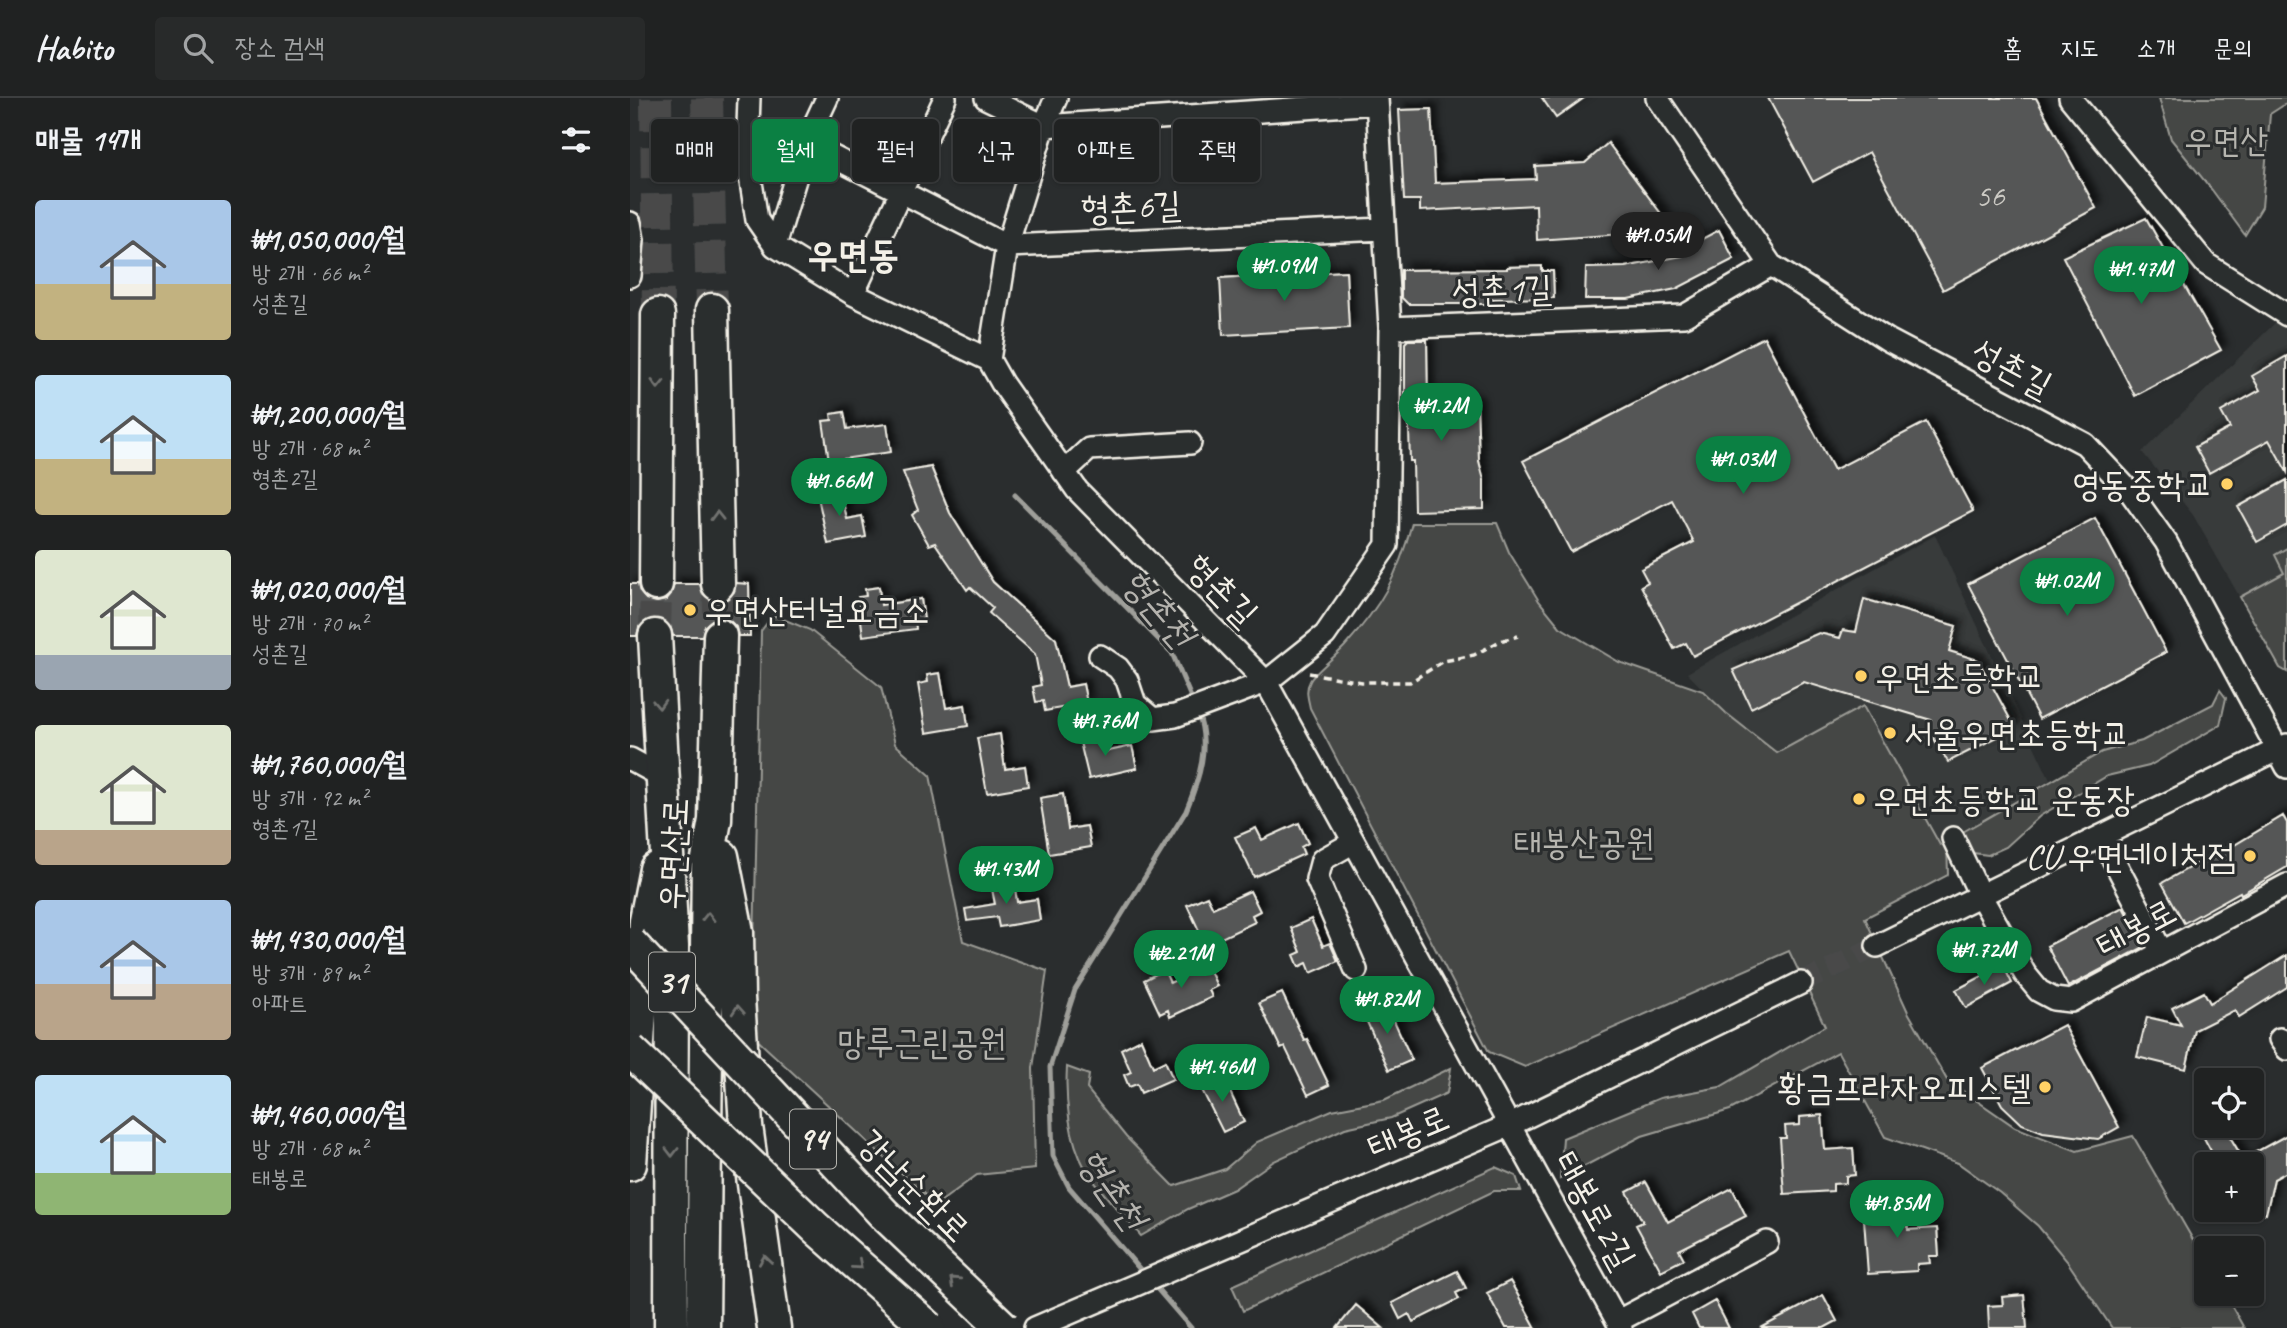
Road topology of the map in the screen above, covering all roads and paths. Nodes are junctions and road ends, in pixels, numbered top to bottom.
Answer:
1 (749, 98) edge
2 (827, 98) edge
3 (944, 98) edge
4 (986, 98) edge
5 (1056, 98) edge
6 (1657, 98) edge
7 (2070, 98) edge
8 (1377, 101) edge
9 (817, 119) edge
10 (1044, 126) junction
11 (838, 159) edge
12 (794, 182) edge
13 (902, 192) junction
14 (630, 223) edge
15 (1384, 229) junction
16 (775, 246) junction
17 (1007, 246) junction
18 (1771, 265) junction
19 (630, 276) edge
20 (853, 294) junction
21 (712, 310) tunnel mouth
22 (2287, 314) edge
23 (659, 315) tunnel mouth
24 (1390, 328) junction
25 (989, 360) junction
26 (1190, 443) dead end
27 (1064, 472) junction
28 (656, 584) tunnel mouth
29 (719, 584) tunnel mouth
30 (655, 636) tunnel mouth
31 (720, 636) tunnel mouth
32 (1518, 636) dead end
33 (1100, 656) dead end
34 (1292, 661) junction
35 (1266, 682) junction
36 (2284, 754) edge
37 (630, 760) edge
38 (663, 778) junction
39 (666, 816) junction
40 (715, 820) junction
41 (2101, 836) junction
42 (1953, 838) dead end
43 (1354, 842) junction
44 (2287, 885) edge
45 (1980, 895) junction
46 (630, 943) edge
47 (1877, 946) tunnel mouth
48 (2162, 952) junction
49 (1356, 970) dead end
50 (1801, 983) tunnel mouth
51 (630, 1050) edge
52 (1510, 1125) junction
53 (630, 1164) edge
54 (1768, 1242) dead end
55 (1620, 1324) edge
56 (671, 1328) edge
57 (703, 1328) edge
58 (774, 1328) edge
59 (929, 1328) edge
60 (1004, 1328) edge
61 (1035, 1328) edge

1 - 16 street
2 - 9 street
3 - 13 street
4 - 10 street
5 - 10 street
6 - 18 street, 성촌길
7 - 22 street
8 - 10 street
8 - 15 street
10 - 17 street
11 - 13 street
12 - 16 street
13 - 17 street
13 - 20 street
14 - 19 street
15 - 17 street, 형촌6길
15 - 24 street
16 - 20 street
17 - 25 street
18 - 24 street, 성촌1길
18 - 36 street, 성촌길
20 - 25 street
29 -> 21 highway
23 -> 28 highway
24 - 34 street
25 - 27 street, 형촌길
26 - 27 street
27 - 35 street, 형촌길
30 -> 38 highway, 우면산로 / 31
31 - 40 highway, 우면산로 / 31
32 - 34 path
33 - 35 street
34 - 35 street
35 - 43 street, 형촌길
36 - 41 street
37 - 38 street
38 - 39 highway, 우면산로 / 31
39 - 53 highway
39 -> 56 highway, 우면산로 / 31
57 -> 40 highway, 우면산로 / 31
58 -> 40 highway
41 - 45 street
41 - 48 street
42 - 45 street, 태봉로
43 - 49 street
43 - 52 street, 형촌길
44 - 48 street, 태봉로
45 - 47 street
45 - 48 street, 태봉로
60 -> 46 highway, 강남순환로 / 94, bridge
50 - 52 street, 태봉로
51 -> 59 highway, 94, bridge
52 - 55 street, 태봉로2길
52 - 61 street, 태봉로
54 - 55 street

